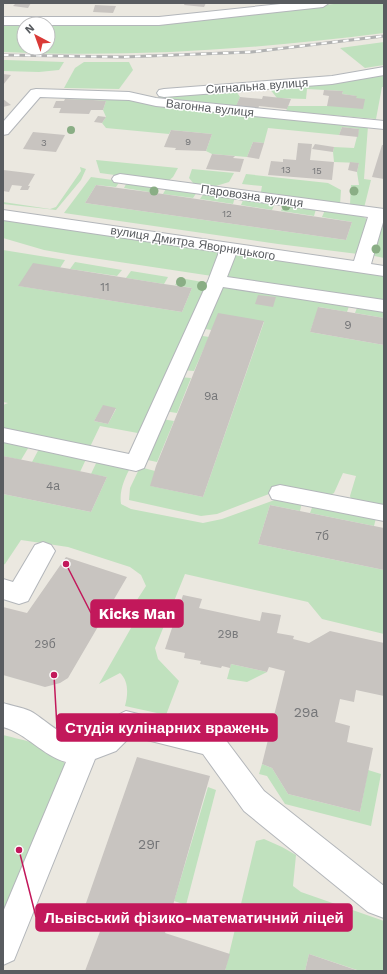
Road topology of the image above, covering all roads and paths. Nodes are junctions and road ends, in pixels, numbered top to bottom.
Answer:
1 (323, 3) edge
2 (167, 9) dead end
3 (3, 21) edge
4 (159, 21) junction
5 (384, 71) edge
6 (128, 96) junction
7 (384, 125) edge
8 (3, 131) edge
9 (120, 178) dead end
10 (381, 214) edge
11 (3, 215) edge
12 (229, 249) junction
13 (361, 268) junction
14 (384, 271) edge
15 (217, 281) junction
16 (384, 306) edge
17 (3, 436) edge
18 (280, 493) dead end
19 (384, 513) edge
20 (43, 551) dead end
21 (3, 589) edge
22 (3, 715) edge
23 (85, 750) junction
24 (384, 903) edge
25 (3, 949) edge

1 - 4 street
2 - 4 street
3 - 4 street
5 - 6 street, Сигнальна вулиця
6 - 7 street, Вагонна вулиця
6 - 8 street, Вагонна вулиця
9 - 10 street, Паровозна вулиця
10 - 13 street
11 - 12 street, вулиця Дмитра Яворницького
12 - 13 street, вулиця Дмитра Яворницького
12 - 15 street
13 - 14 street, вулиця Дмитра Яворницького
15 - 16 street
15 - 17 street
18 - 19 street
20 - 21 street
22 - 23 street
23 - 24 street
23 - 25 street

